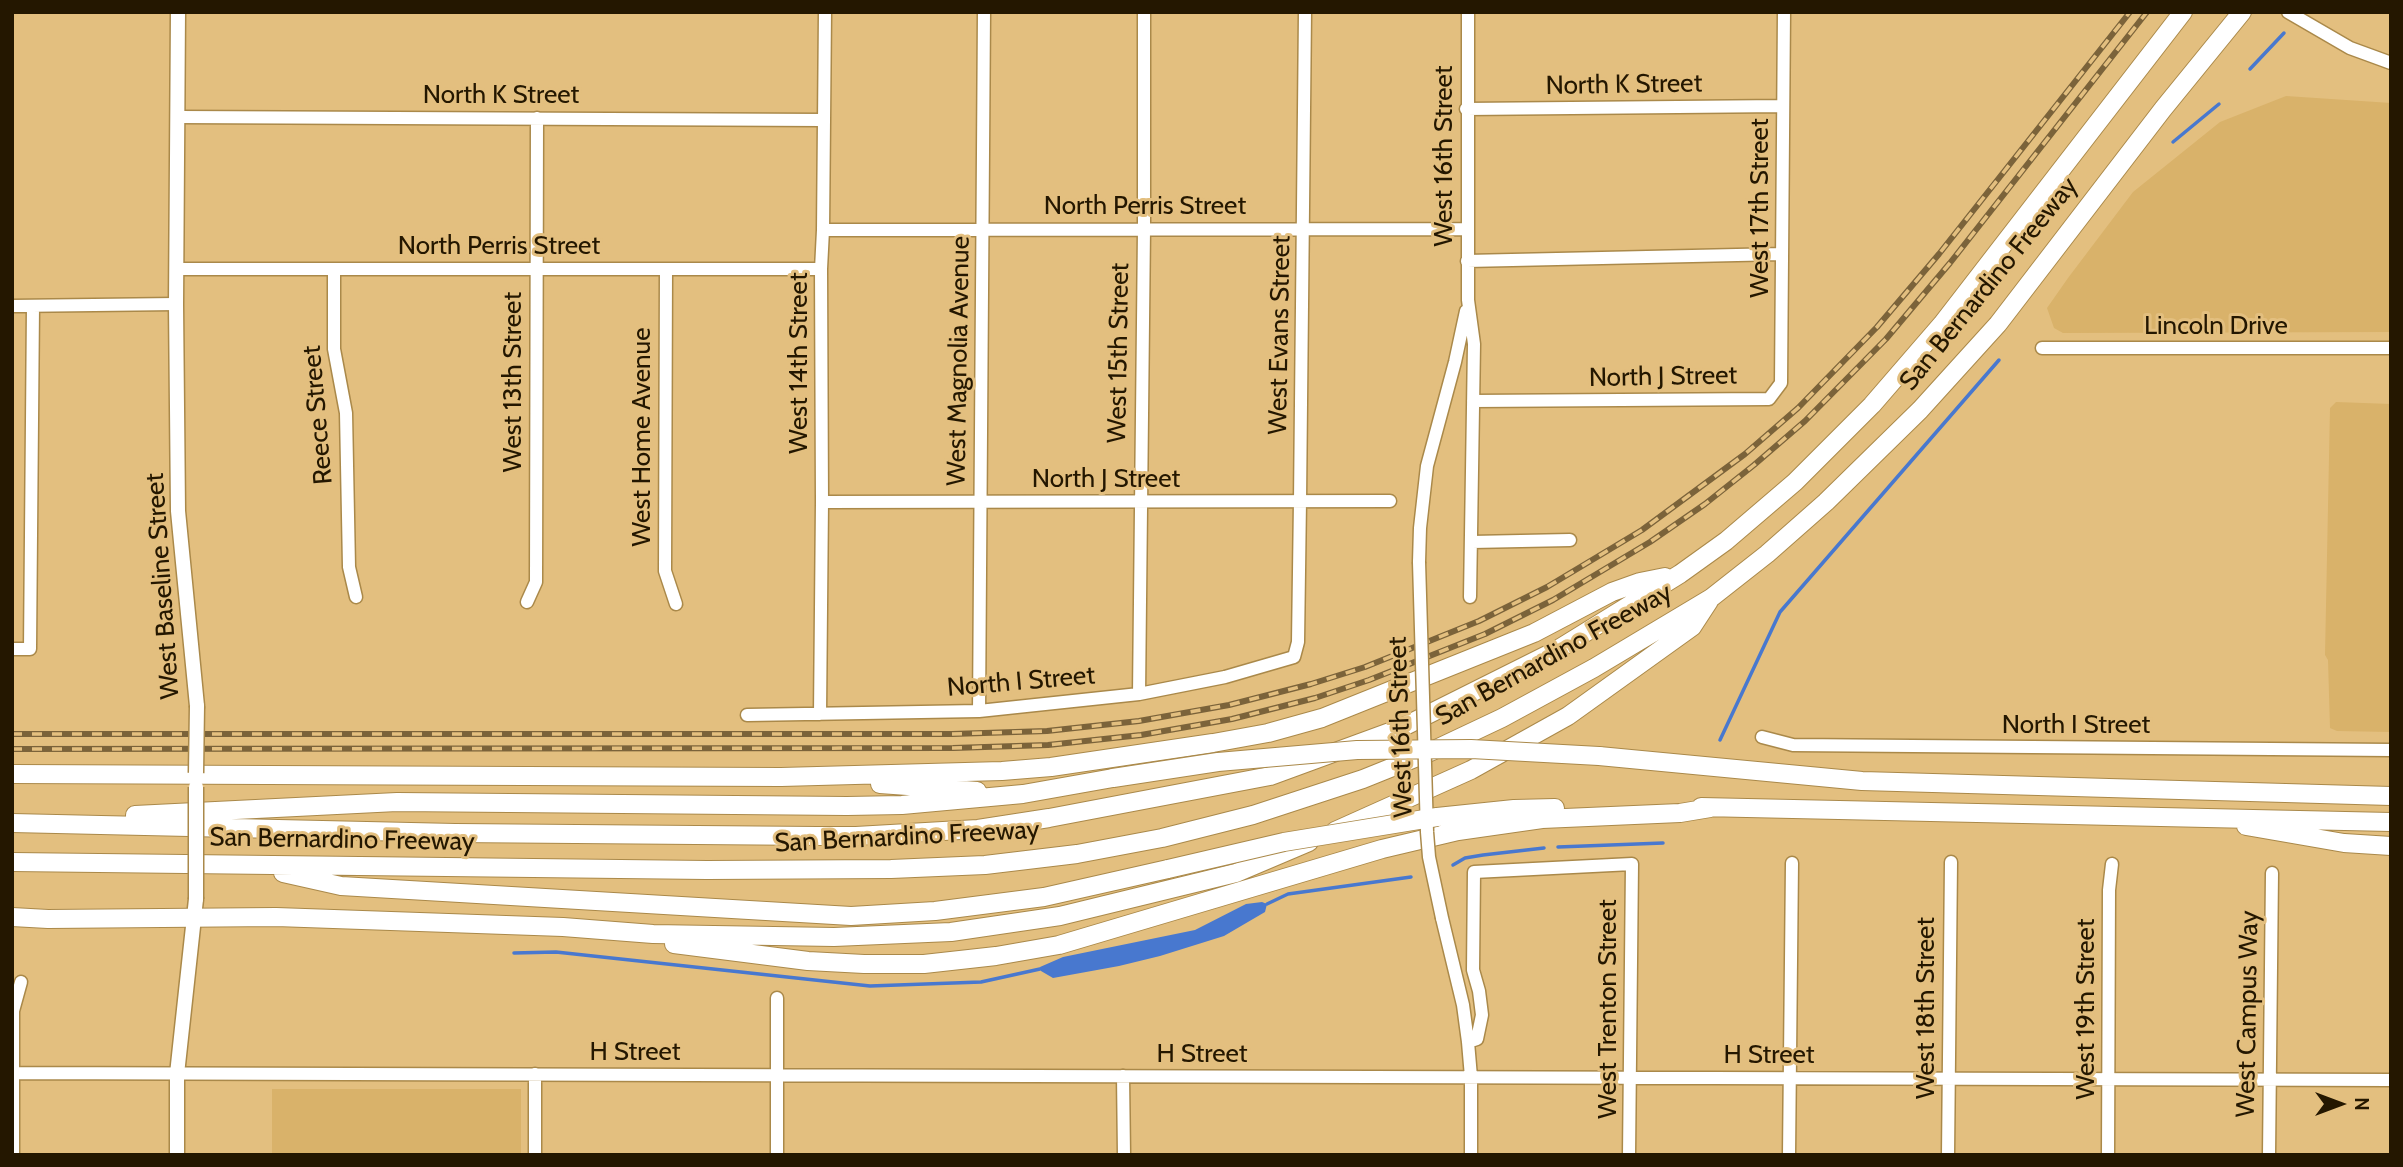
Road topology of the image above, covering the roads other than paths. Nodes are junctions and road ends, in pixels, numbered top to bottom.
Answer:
1 (178, 12) edge
2 (825, 12) edge
3 (984, 12) edge
4 (1144, 12) edge
5 (1305, 12) edge
6 (1468, 12) edge
7 (1784, 12) edge
8 (2183, 12) edge
9 (2242, 12) edge
10 (2288, 12) edge
11 (2391, 63) edge
12 (1783, 106) junction
13 (1466, 109) junction
14 (179, 117) junction
15 (537, 118) junction
16 (823, 120) junction
17 (1304, 228) junction
18 (984, 229) junction
19 (1144, 229) junction
20 (1467, 229) junction
21 (823, 230) junction
22 (1782, 254) junction
23 (1467, 261) junction
24 (334, 269) junction
25 (536, 269) junction
26 (666, 269) junction
27 (821, 269) junction
28 (176, 270) junction
29 (1468, 300) junction
30 (176, 304) junction
31 (12, 306) edge
32 (33, 306) junction
33 (2042, 348) dead end
34 (2391, 348) edge
35 (1769, 399) joint
36 (1473, 401) junction
37 (1300, 501) junction
38 (1390, 501) dead end
39 (822, 502) junction
40 (980, 502) junction
41 (1140, 502) junction
42 (1570, 540) dead end
43 (1472, 542) junction
44 (1680, 574) junction
45 (356, 597) dead end
46 (1471, 597) dead end
47 (1711, 598) junction
48 (527, 602) dead end
49 (676, 604) dead end
50 (12, 649) edge
51 (1294, 657) joint
52 (1139, 694) junction
53 (979, 711) junction
54 (820, 714) junction
55 (747, 715) dead end
56 (1762, 737) dead end
57 (2391, 750) edge
58 (196, 773) junction
59 (12, 774) edge
60 (781, 777) junction
61 (2391, 787) edge
62 (1023, 794) junction
63 (2323, 794) junction
64 (2391, 796) edge
65 (1710, 808) junction
66 (2187, 817) junction
67 (2391, 821) edge
68 (12, 823) edge
69 (2391, 846) edge
70 (1951, 862) dead end
71 (12, 863) edge
72 (1792, 863) dead end
73 (2112, 864) dead end
74 (249, 865) junction
75 (2272, 873) dead end
76 (12, 917) edge
77 (195, 918) junction
78 (653, 934) junction
79 (21, 982) dead end
80 (777, 998) dead end
81 (1468, 1042) junction
82 (13, 1073) edge
83 (177, 1074) junction
84 (535, 1074) junction
85 (777, 1075) junction
86 (1123, 1076) junction
87 (1471, 1077) junction
88 (1631, 1078) junction
89 (1790, 1078) junction
90 (1949, 1079) junction
91 (2108, 1079) junction
92 (2270, 1080) junction
93 (2391, 1080) edge
94 (13, 1155) edge
95 (177, 1155) edge
96 (535, 1155) edge
97 (777, 1155) edge
98 (1124, 1155) edge
99 (1471, 1155) edge
100 (1629, 1155) edge
101 (1789, 1155) edge
102 (1948, 1155) edge
103 (2108, 1155) edge
104 (2269, 1155) edge

1 - 14 main road, West Baseline Street
2 - 16 street, West 14th Street
3 - 18 street, West Magnolia Avenue
4 - 19 street, West 15th Street
5 - 17 street, West Evans Street
6 - 13 street, West 16th Street
7 - 12 street, West 17th Street
8 - 44 highway, San Bernardino Freeway
9 - 47 highway, San Bernardino Freeway
10 - 11 street
12 - 13 street, North K Street
12 - 22 street, West 17th Street
13 - 20 street, West 16th Street
14 - 15 street, North K Street
14 - 28 main road, West Baseline Street
15 - 16 street, North K Street
15 - 25 street, West 13th Street
16 - 21 street, West 14th Street
17 - 19 street, North Perris Street
17 - 20 street, North Perris Street
17 - 37 street, West Evans Street
18 - 19 street, North Perris Street
18 - 21 street, North Perris Street
18 - 40 street, West Magnolia Avenue
19 - 41 street, West 15th Street
20 - 23 street, West 16th Street
21 - 27 street, West 14th Street
22 - 23 street
22 - 35 street, West 17th Street
23 - 29 street, West 16th Street
24 - 25 street, North Perris Street
24 - 28 street, North Perris Street
24 - 45 street, Reece Street
25 - 26 street, North Perris Street
25 - 48 street, West 13th Street
26 - 27 street, North Perris Street
26 - 49 street, West Home Avenue
27 - 39 street, West 14th Street
28 - 30 main road, West Baseline Street
29 - 36 street, West 16th Street
29 - 81 street, West 16th Street, bridge
30 - 32 street
30 - 58 main road, West Baseline Street, bridge
31 - 32 street
32 - 50 street
33 - 34 street, Lincoln Drive
35 - 36 street, North J Street
36 - 43 street, West 16th Street
37 - 38 street, North J Street
37 - 41 street, North J Street
37 - 51 street, West Evans Street
39 - 40 street, North J Street
39 - 54 street, West 14th Street
40 - 41 street, North J Street
40 - 53 street, West Magnolia Avenue
41 - 52 street, West 15th Street
42 - 43 street
43 - 46 street, West 16th Street
44 - 60 highway
44 - 68 highway, San Bernardino Freeway
47 - 74 highway, San Bernardino Freeway
47 - 78 highway
51 - 52 street, North I Street
52 - 53 street, North I Street
53 - 54 street, North I Street
54 - 55 street, North I Street
56 - 57 street, North I Street
58 - 59 highway
58 - 60 highway
58 - 77 main road, West Baseline Street, bridge
60 - 62 highway
61 - 63 highway
62 - 63 highway, bridge
62 - 68 highway
63 - 64 highway
65 - 66 highway
65 - 74 highway, bridge
65 - 78 highway
66 - 67 highway
66 - 69 highway
70 - 90 street, West 18th Street
71 - 74 highway, San Bernardino Freeway
72 - 89 street
73 - 91 street, West 19th Street
75 - 92 street, West Campus Way
76 - 77 highway
77 - 78 highway
77 - 83 main road, West Baseline Street
79 - 82 street
80 - 85 street
81 - 87 street, West 16th Street
81 - 88 street, West Trenton Street
82 - 83 street, H Street
82 - 94 street
83 - 84 street, H Street
83 - 95 main road, West Baseline Street
84 - 85 street, H Street
84 - 96 street
85 - 86 street, H Street
85 - 97 street
86 - 87 street, H Street
86 - 98 street
87 - 88 street, H Street
87 - 99 street, West 16th Street
88 - 89 street, H Street
88 - 100 street, West Trenton Street
89 - 90 street, H Street
89 - 101 street
90 - 91 street, H Street
90 - 102 street, West 18th Street
91 - 92 street, H Street
91 - 103 street, West 19th Street
92 - 93 street, H Street
92 - 104 street, West Campus Way

